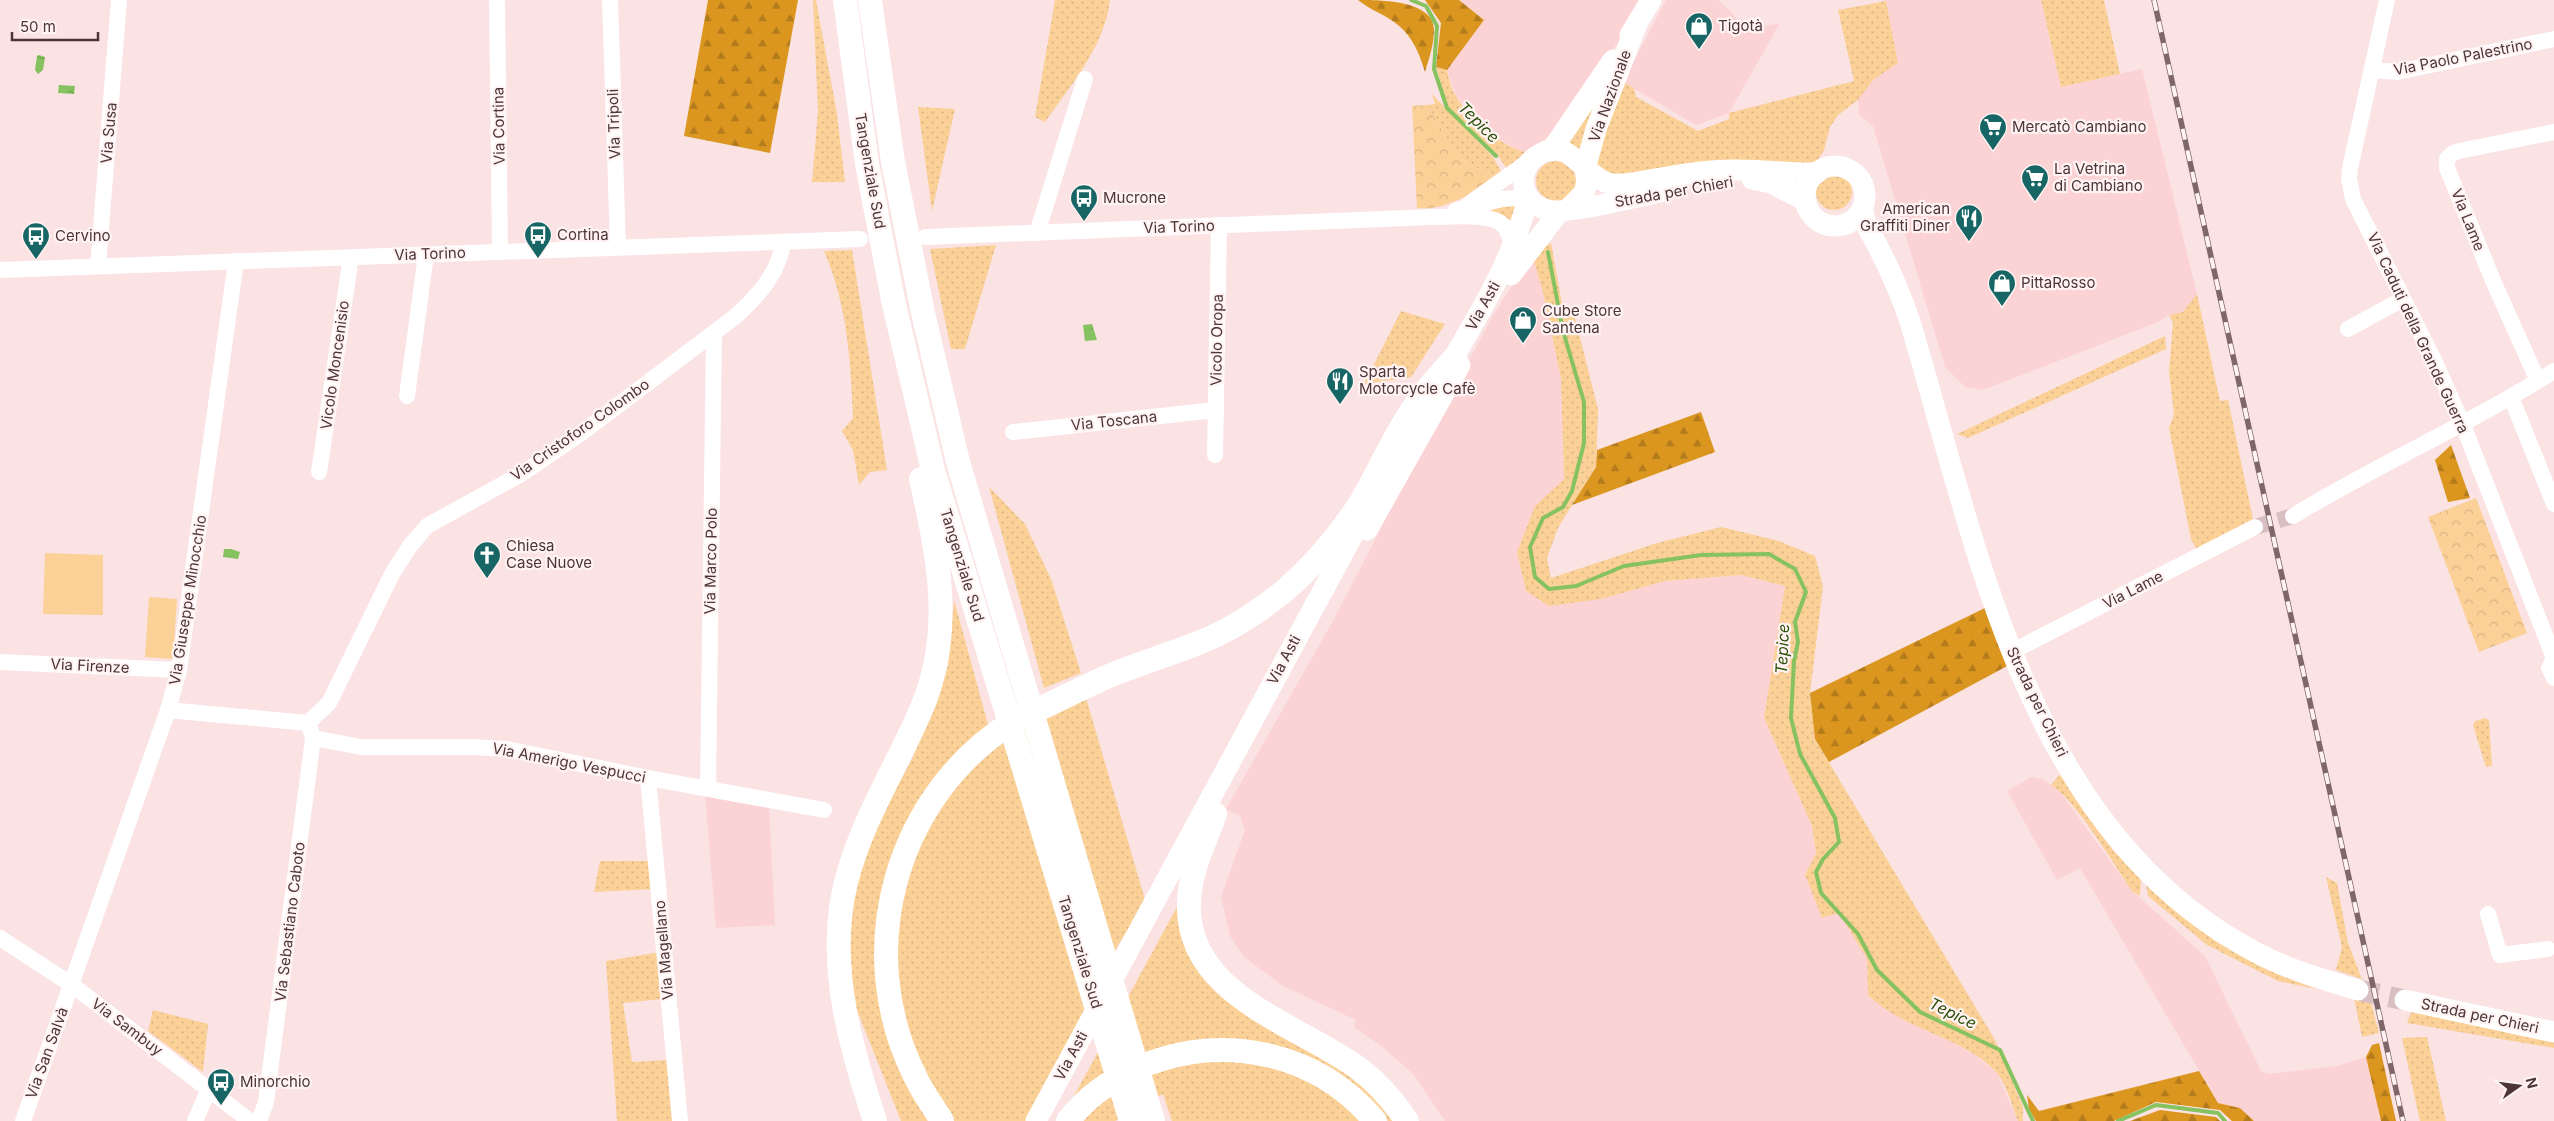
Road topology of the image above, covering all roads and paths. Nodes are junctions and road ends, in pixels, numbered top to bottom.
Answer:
1 (120, 0) edge
2 (497, 0) edge
3 (610, 0) edge
4 (845, 0) edge
5 (870, 0) edge
6 (1651, 0) edge
7 (2387, 0) edge
8 (1637, 24) junction
9 (2554, 39) edge
10 (2372, 70) junction
11 (1084, 79) dead end
12 (2554, 132) edge
13 (1550, 150) junction
14 (1530, 162) junction
15 (1585, 169) junction
16 (1817, 172) junction
17 (1528, 197) junction
18 (1806, 201) junction
19 (1863, 209) junction
20 (1460, 210) junction
21 (1563, 211) junction
22 (1432, 216) junction
23 (1219, 225) junction
24 (1841, 226) junction
25 (1037, 233) junction
26 (925, 237) dead end
27 (860, 239) dead end
28 (783, 242) junction
29 (618, 248) junction
30 (1513, 248) junction
31 (500, 252) junction
32 (426, 254) junction
33 (351, 257) junction
34 (236, 261) junction
35 (98, 266) junction
36 (0, 270) edge
37 (1893, 278) junction
38 (2403, 298) junction
39 (893, 300) junction
40 (2348, 329) dead end
41 (714, 333) junction
42 (1453, 360) junction
43 (2554, 371) edge
44 (2538, 381) junction
45 (407, 396) dead end
46 (2511, 397) junction
47 (1216, 410) junction
48 (2463, 425) junction
49 (1013, 432) dead end
50 (1215, 455) dead end
51 (319, 472) dead end
52 (2554, 504) edge
53 (2293, 516) tunnel mouth
54 (2255, 527) tunnel mouth
55 (2011, 652) junction
56 (2554, 658) edge
57 (0, 662) edge
58 (180, 670) junction
59 (2554, 678) edge
60 (168, 710) junction
61 (311, 730) junction
62 (648, 778) junction
63 (708, 789) junction
64 (824, 810) dead end
65 (1215, 814) junction
66 (2488, 914) dead end
67 (0, 938) edge
68 (2552, 948) edge
69 (72, 985) junction
70 (2358, 990) tunnel mouth
71 (2406, 1000) tunnel mouth
72 (2554, 1032) edge
73 (209, 1089) junction
74 (1131, 1119) edge
75 (23, 1121) edge
76 (195, 1121) edge
77 (250, 1121) edge
78 (259, 1121) edge
79 (680, 1121) edge
80 (875, 1121) edge
81 (942, 1121) edge
82 (1036, 1121) edge
83 (1049, 1121) edge
84 (1068, 1121) edge
85 (1155, 1121) edge
86 (1375, 1121) edge
87 (1407, 1121) edge

1 - 35 street, Via Susa
2 - 31 street, Via Cortina
3 - 29 street, Via Tripoli
4 - 39 highway, Tangenziale Sud
5 - 85 highway, Tangenziale Sud
6 - 8 main road, Via Nazionale
7 - 10 street, Via Caduti della Grande Guerra
8 - 13 main road, Via Nazionale
8 - 15 main road, Via Nazionale
9 - 10 street, Via Paolo Palestrino
10 - 38 street, Via Caduti della Grande Guerra
11 - 25 street
12 - 44 street, Via Lame
13 - 14 main road, Via Nazionale
13 - 15 main road, Via Nazionale
14 - 17 main road
14 - 20 street, Via Torino
15 - 16 main road, Strada per Chieri
15 - 21 main road, Via Nazionale
16 - 18 main road
16 - 19 main road
17 - 20 street, Via Torino
17 - 21 main road
17 - 30 main road, Via Asti
18 - 21 main road, Strada per Chieri
18 - 24 main road
19 - 24 main road
19 - 37 main road, Strada per Chieri
20 - 22 street, Via Torino
21 - 65 main road, Via Asti
22 - 23 street, Via Torino
22 - 30 street, Via Torino
23 - 25 street, Via Torino
23 - 47 street, Vicolo Oropa
24 - 37 main road, Strada per Chieri
25 - 26 street, Via Torino
27 - 28 street, Via Torino
28 - 29 street, Via Torino
28 - 41 street, Via Cristoforo Colombo
29 - 31 street, Via Torino
30 - 42 main road, Via Asti
31 - 32 street, Via Torino
32 - 33 street, Via Torino
32 - 45 street
33 - 34 street, Via Torino
33 - 51 street, Vicolo Moncenisio
34 - 35 street, Via Torino
34 - 58 street, Via Giuseppe Minocchio
35 - 36 street, Via Torino
37 - 55 main road, Strada per Chieri
38 - 40 street
38 - 48 street, Via Caduti della Grande Guerra
39 - 74 highway, Tangenziale Sud
39 - 80 highway
41 - 61 street, Via Cristoforo Colombo
41 - 63 street, Via Marco Polo
42 - 81 highway
42 - 82 main road, Via Asti
43 - 44 street
44 - 46 street
46 - 48 street
46 - 52 street
47 - 49 street, Via Toscana
47 - 50 street, Vicolo Oropa
48 - 53 street
48 - 56 street, Via Caduti della Grande Guerra
54 - 55 street, Via Lame
55 - 70 main road, Strada per Chieri
56 - 59 street
57 - 58 street, Via Firenze
58 - 60 street, Via Giuseppe Minocchio
60 - 61 street
60 - 69 street, Via Giuseppe Minocchio
61 - 62 street, Via Amerigo Vespucci
61 - 78 street, Via Sebastiano Caboto
62 - 63 street, Via Amerigo Vespucci
62 - 79 street, Via Magellano
63 - 64 street, Via Amerigo Vespucci
65 - 83 main road, Via Asti
65 - 87 highway
66 - 68 street
67 - 69 street, Via Sambuy
69 - 73 street, Via Sambuy
69 - 75 street, Via San Salvà
71 - 72 main road, Strada per Chieri
73 - 76 street
73 - 77 street, Via Sambuy
84 - 86 highway

